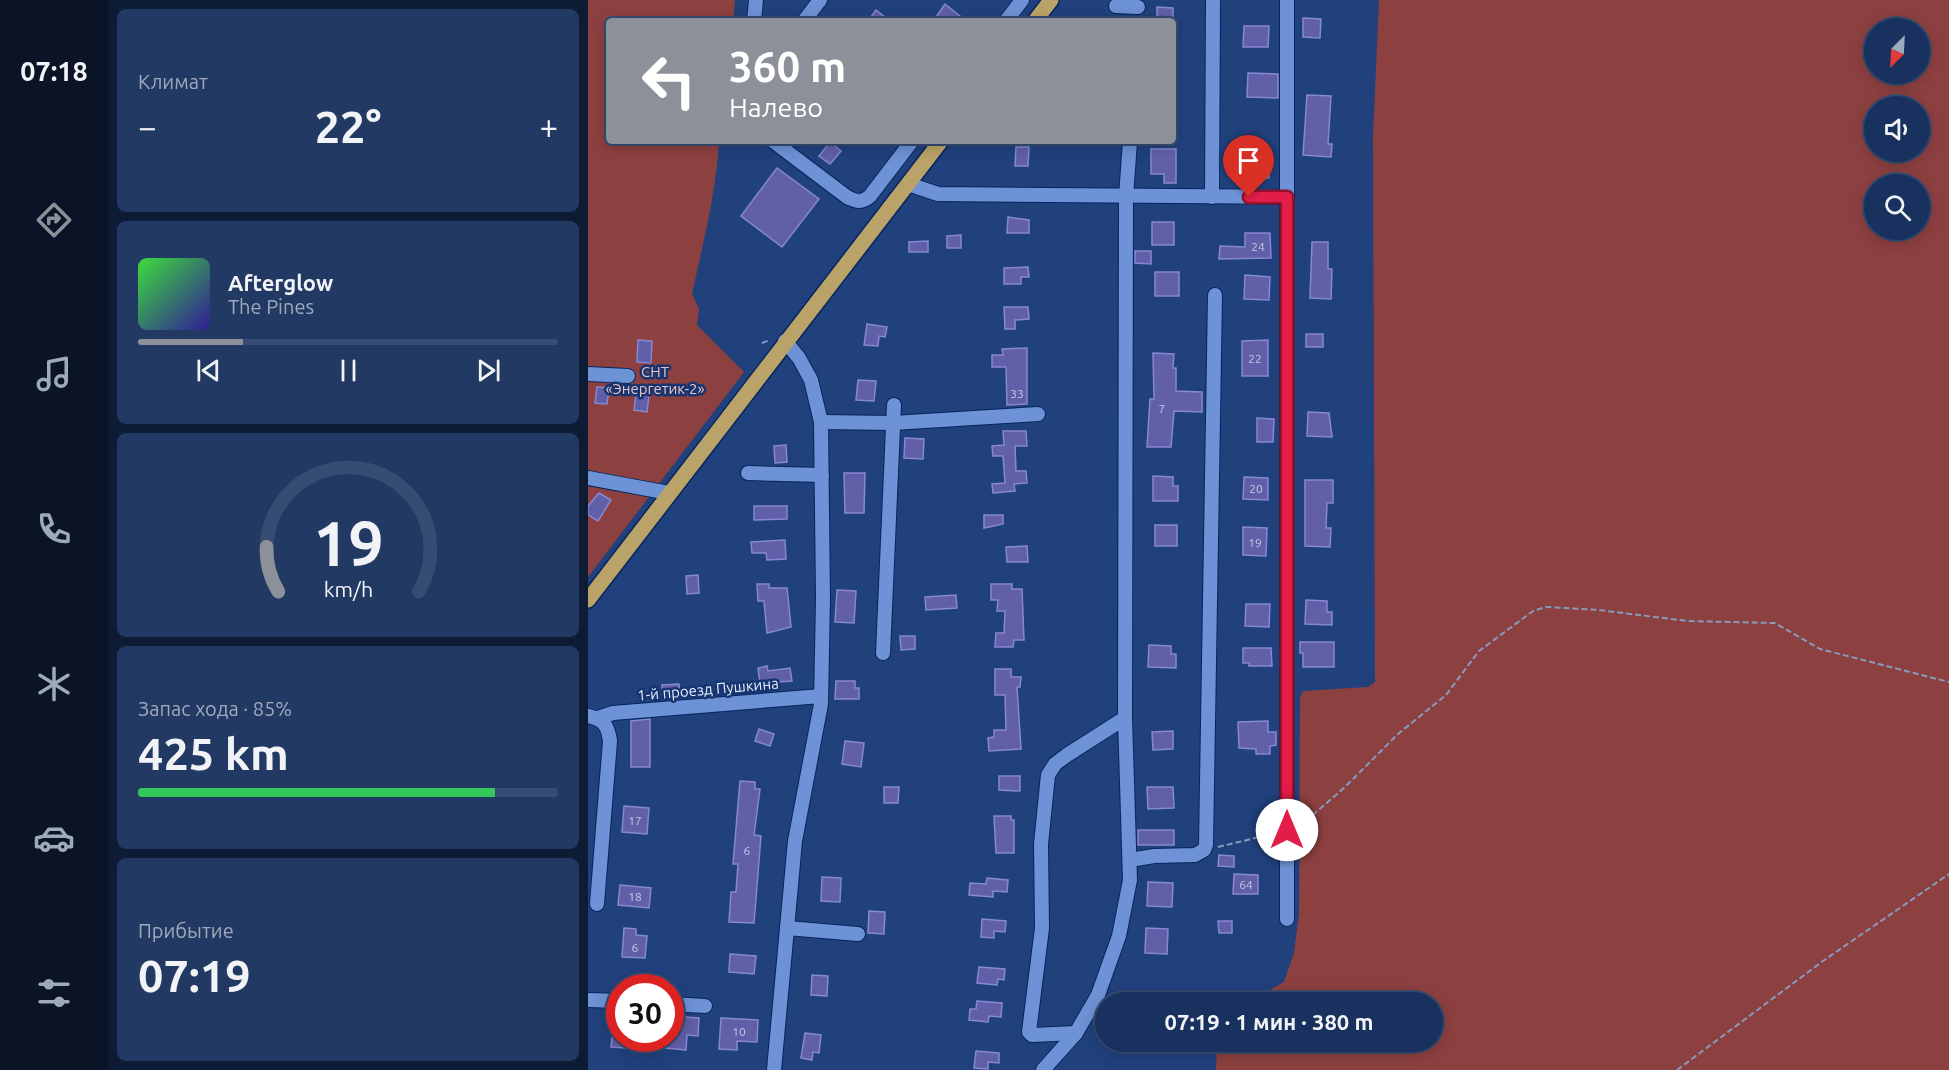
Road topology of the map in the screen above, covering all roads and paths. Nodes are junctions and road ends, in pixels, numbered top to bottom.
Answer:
1 (756, 0) edge
2 (820, 0) edge
3 (1022, 0) edge
4 (1051, 0) edge
5 (1213, 0) edge
6 (1287, 0) edge
7 (1116, 6) dead end
8 (1138, 9) edge
9 (754, 18) edge
10 (806, 18) edge
11 (1008, 18) edge
12 (1037, 18) edge
13 (777, 144) edge
14 (910, 144) edge
15 (939, 144) edge
16 (1130, 144) edge
17 (908, 184) junction
18 (1126, 197) junction
19 (1212, 197) junction
20 (1287, 197) junction
21 (1215, 295) dead end
22 (785, 340) junction
23 (588, 374) edge
24 (628, 376) dead end
25 (894, 405) dead end
26 (1038, 414) dead end
27 (821, 422) junction
28 (893, 423) junction
29 (748, 473) dead end
30 (822, 475) junction
31 (588, 478) edge
32 (669, 494) junction
33 (588, 600) edge
34 (883, 653) dead end
35 (1949, 682) edge
36 (821, 696) junction
37 (593, 717) edge
38 (1125, 718) junction
39 (1287, 830) junction
40 (1215, 848) dead end
41 (1130, 860) junction
42 (1949, 874) edge
43 (597, 904) dead end
44 (1287, 919) dead end
45 (787, 928) junction
46 (858, 934) dead end
47 (588, 1000) edge
48 (606, 1001) edge
49 (684, 1005) edge
50 (705, 1006) dead end
51 (1076, 1033) junction
52 (774, 1070) edge
53 (1043, 1070) edge
54 (1677, 1070) edge

1 - 9 street
2 - 10 street
3 - 11 street
4 - 12 main road
5 - 19 street
6 - 20 street
7 - 8 street
13 - 14 street
15 - 17 main road
16 - 18 street
17 - 18 street
17 - 22 main road
18 - 19 street
18 - 38 street
19 - 20 street
20 - 39 street
21 - 41 street
22 - 27 street
22 - 32 main road
23 - 24 street
25 - 28 street
26 - 28 street
27 - 28 street
27 - 30 street
28 - 34 street
29 - 30 street
30 - 36 street
31 - 32 street
32 - 33 main road
35 - 39 path
36 - 37 street, 1-й проезд Пушкина
36 - 45 street
37 - 43 street, 1-й проезд Пушкина
38 - 41 street
38 - 51 street
39 - 40 path
39 - 44 street
41 - 51 street
42 - 54 path
45 - 46 street
45 - 52 street
47 - 48 street
49 - 50 street
51 - 53 street

